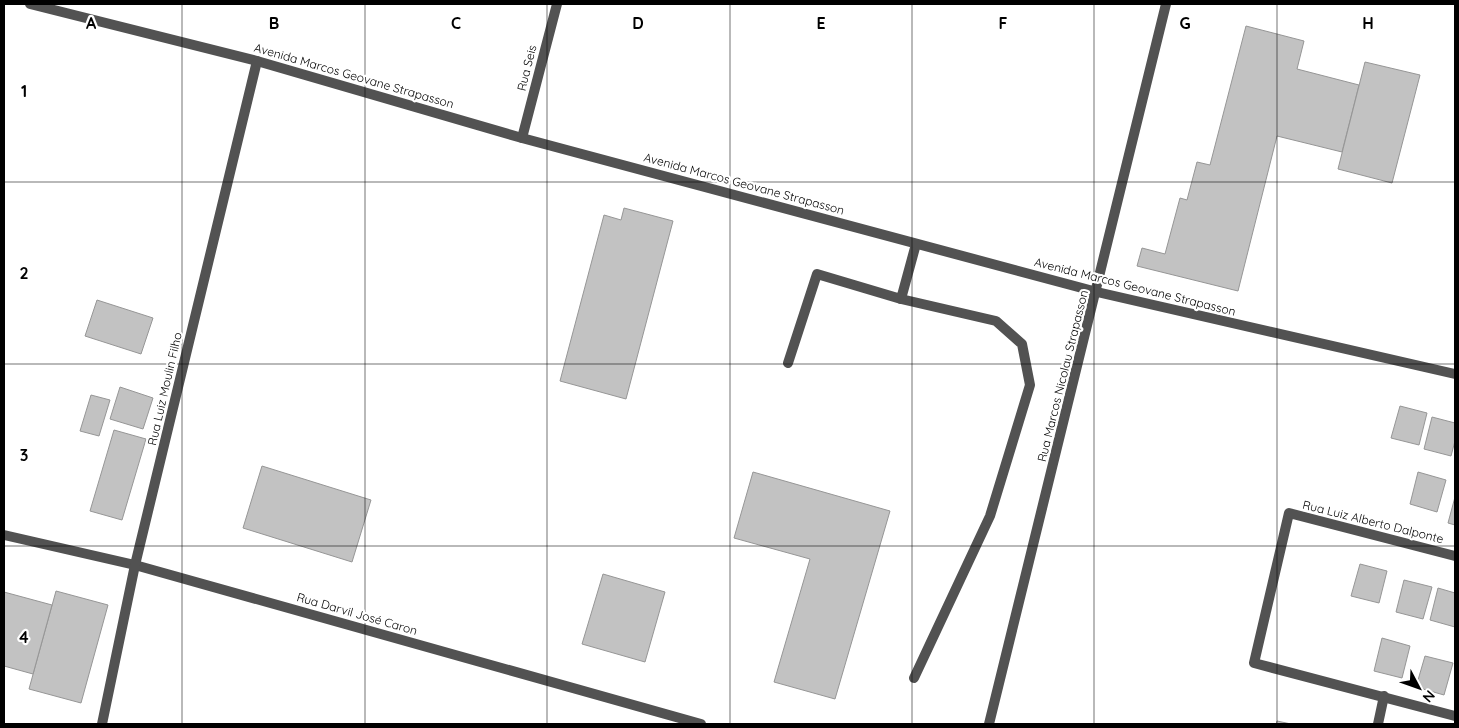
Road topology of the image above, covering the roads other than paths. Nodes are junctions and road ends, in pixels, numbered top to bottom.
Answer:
1 (30, 4) edge
2 (556, 4) edge
3 (1166, 4) edge
4 (256, 61) junction
5 (522, 138) junction
6 (916, 244) junction
7 (1097, 292) junction
8 (901, 299) junction
9 (788, 363) dead end
10 (1455, 374) edge
11 (4, 535) edge
12 (1455, 556) edge
13 (136, 565) junction
14 (914, 678) dead end
15 (1384, 696) junction
16 (1455, 716) edge
17 (102, 724) edge
18 (701, 724) edge
19 (990, 724) edge
20 (1378, 724) edge

1 - 4 street, Avenida Marcos Geovane Strapasson
2 - 5 street, Rua Seis
3 - 7 street, Rua Marcos Nicolau Strapasson
4 - 5 street, Avenida Marcos Geovane Strapasson
4 - 13 street, Rua Luiz Moulin Filho
5 - 6 street, Avenida Marcos Geovane Strapasson
6 - 7 street, Avenida Marcos Geovane Strapasson
6 - 8 street
7 - 10 street, Avenida Marcos Geovane Strapasson
7 - 19 street, Rua Marcos Nicolau Strapasson
8 - 9 street
8 - 14 street
11 - 13 street, Rua Darvil José Caron
12 - 15 street, Rua Luiz Alberto Dalponte
13 - 17 street, Rua Luiz Moulin Filho
13 - 18 street, Rua Darvil José Caron
15 - 16 street
15 - 20 street

